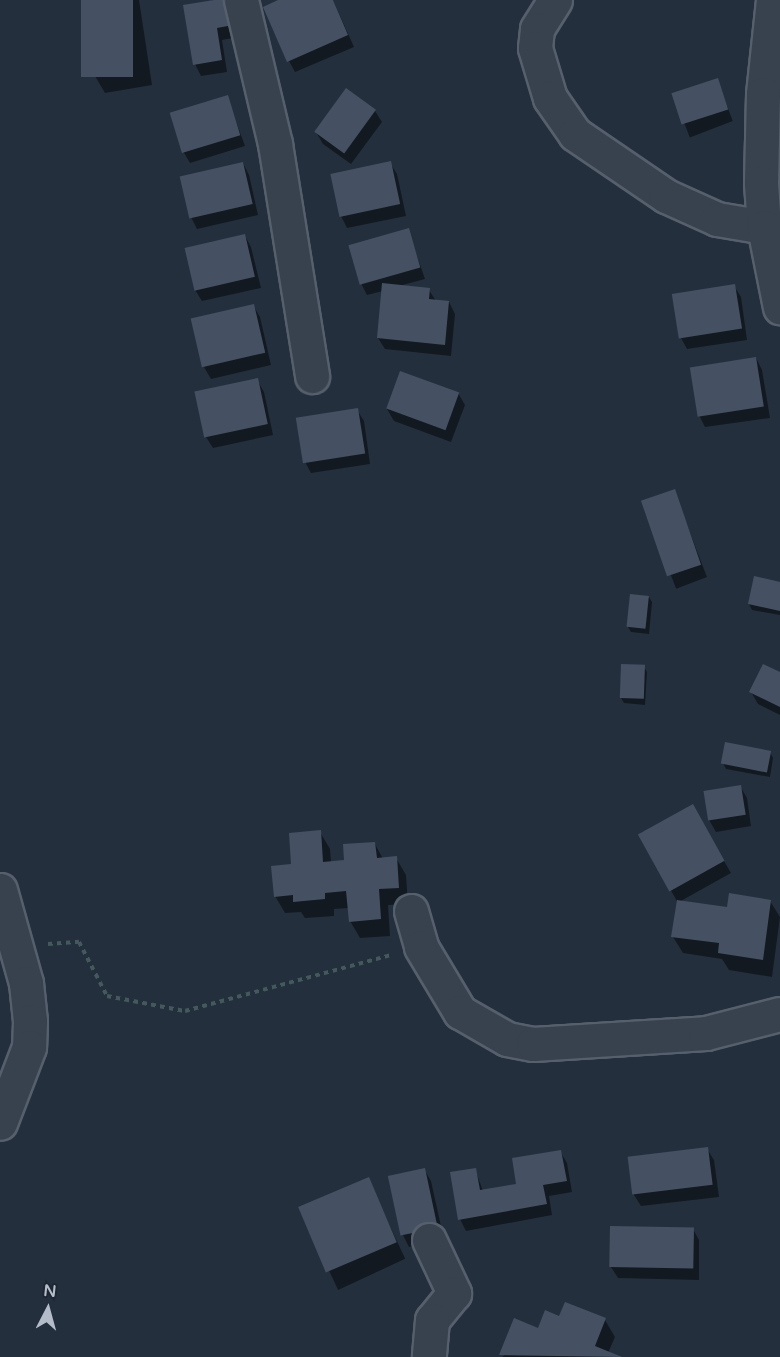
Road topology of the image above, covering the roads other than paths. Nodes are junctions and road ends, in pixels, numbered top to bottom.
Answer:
1 (242, 0) edge
2 (555, 0) edge
3 (773, 0) edge
4 (764, 226) junction
5 (780, 307) edge
6 (312, 376) dead end
7 (0, 890) edge
8 (411, 911) dead end
9 (780, 1014) edge
10 (0, 1123) edge
11 (429, 1240) dead end
12 (429, 1357) edge

1 - 6 street
2 - 4 street
3 - 4 street
4 - 5 street
7 - 10 street
8 - 9 street
11 - 12 street

